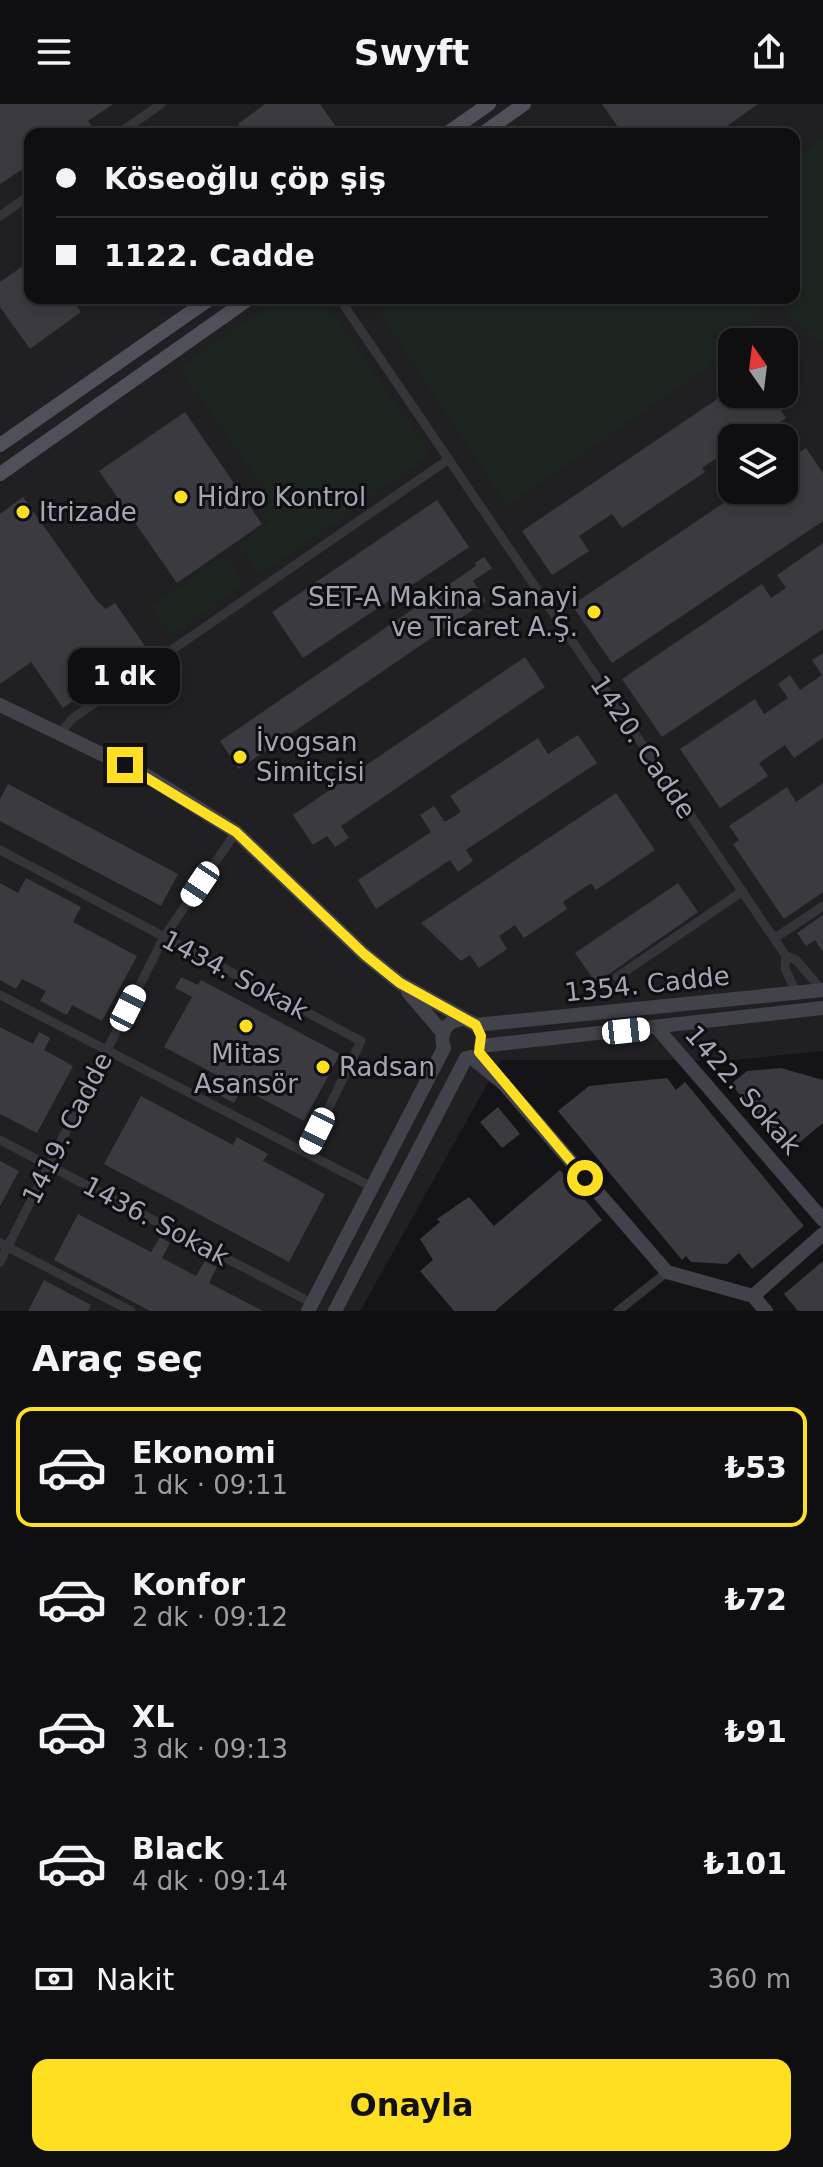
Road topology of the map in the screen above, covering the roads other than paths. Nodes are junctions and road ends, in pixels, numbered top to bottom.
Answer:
1 (161, 104) edge
2 (489, 104) edge
3 (524, 104) edge
4 (127, 128) edge
5 (455, 128) edge
6 (490, 128) edge
7 (24, 199) edge
8 (0, 216) edge
9 (202, 304) edge
10 (241, 304) edge
11 (343, 304) edge
12 (1, 442) edge
13 (449, 459) junction
14 (0, 474) edge
15 (0, 705) edge
16 (59, 734) junction
17 (236, 832) junction
18 (0, 850) edge
19 (743, 891) junction
20 (823, 906) edge
21 (164, 937) junction
22 (775, 938) junction
23 (786, 956) junction
24 (617, 977) dead end
25 (400, 983) junction
26 (823, 990) edge
27 (796, 993) junction
28 (0, 995) edge
29 (823, 1008) edge
30 (808, 1010) junction
31 (469, 1022) junction
32 (823, 1022) edge
33 (657, 1028) junction
34 (443, 1041) junction
35 (107, 1050) junction
36 (474, 1053) junction
37 (0, 1140) edge
38 (307, 1153) junction
39 (49, 1165) junction
40 (372, 1187) junction
41 (823, 1220) edge
42 (823, 1234) edge
43 (4, 1245) edge
44 (0, 1262) edge
45 (667, 1272) junction
46 (753, 1296) junction
47 (310, 1307) edge
48 (131, 1311) edge
49 (335, 1311) edge
50 (618, 1311) edge
51 (766, 1311) edge

1 - 4 street
2 - 5 main road
3 - 6 main road
7 - 8 street
9 - 12 main road
10 - 14 main road
11 - 13 street, 1420. Cadde
13 - 16 street
13 - 19 street, 1420. Cadde
15 - 16 main road
16 - 17 main road
17 - 21 street, 1419. Cadde
17 - 25 main road
18 - 21 street, 1434. Sokak
19 - 22 street, 1420. Cadde
19 - 24 street
20 - 22 street
21 - 35 street, 1419. Cadde
21 - 38 street, 1434. Sokak
22 - 23 street, 1420. Cadde
23 - 26 street, 1420. Cadde
23 - 27 street, 1420. Cadde
25 - 31 main road
25 - 34 main road
26 - 27 main road, 1354. Cadde
27 - 30 main road
27 - 31 main road, 1354. Cadde
28 - 35 street
29 - 30 main road, 1354. Cadde
30 - 32 main road
30 - 33 main road, 1354. Cadde
31 - 34 main road
31 - 36 main road
33 - 36 main road, 1354. Cadde
33 - 41 main road, 1422. Sokak
34 - 36 main road
34 - 40 main road
35 - 38 street
35 - 39 street, 1419. Cadde
36 - 45 main road
36 - 49 main road
37 - 39 street, 1436. Sokak
38 - 40 street
39 - 43 street, 1419. Cadde
39 - 47 street, 1436. Sokak
40 - 47 main road
42 - 46 main road
43 - 44 street, 1419. Cadde
43 - 48 street
45 - 46 main road
45 - 50 street
46 - 51 main road

